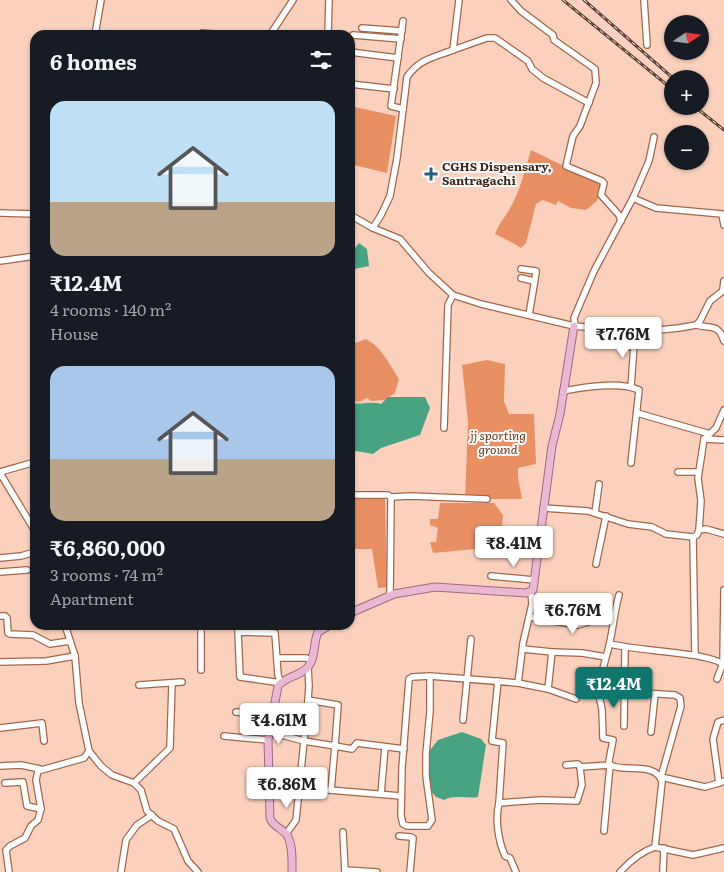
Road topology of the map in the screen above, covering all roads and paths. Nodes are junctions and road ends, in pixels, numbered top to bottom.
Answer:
1 (101, 0) edge
2 (293, 0) edge
3 (329, 0) edge
4 (459, 0) edge
5 (511, 0) edge
6 (644, 0) edge
7 (403, 20) dead end
8 (362, 28) dead end
9 (96, 30) edge
10 (273, 30) edge
11 (328, 30) edge
12 (402, 31) junction
13 (355, 36) edge
14 (401, 38) junction
15 (648, 46) dead end
16 (453, 50) junction
17 (355, 53) edge
18 (398, 58) junction
19 (355, 85) edge
20 (394, 89) junction
21 (590, 103) junction
22 (403, 109) junction
23 (654, 137) dead end
24 (633, 198) junction
25 (0, 213) edge
26 (30, 214) edge
27 (355, 218) edge
28 (621, 221) junction
29 (724, 225) edge
30 (373, 228) junction
31 (30, 257) edge
32 (0, 261) edge
33 (521, 268) dead end
34 (521, 278) dead end
35 (534, 281) junction
36 (724, 281) edge
37 (723, 290) edge
38 (453, 295) junction
39 (529, 315) junction
40 (696, 325) junction
41 (575, 326) junction
42 (635, 331) junction
43 (724, 341) edge
44 (631, 388) junction
45 (563, 391) junction
46 (724, 410) edge
47 (637, 413) junction
48 (444, 428) dead end
49 (710, 434) junction
50 (704, 439) junction
51 (724, 440) edge
52 (631, 463) dead end
53 (30, 464) edge
54 (678, 472) dead end
55 (698, 472) junction
56 (0, 473) edge
57 (599, 484) dead end
58 (355, 495) edge
59 (391, 497) junction
60 (487, 499) dead end
61 (544, 508) junction
62 (595, 513) junction
63 (606, 516) junction
64 (30, 523) edge
65 (699, 530) junction
66 (724, 534) edge
67 (693, 537) junction
68 (30, 553) edge
69 (0, 558) edge
70 (596, 564) dead end
71 (27, 570) dead end
72 (0, 572) edge
73 (491, 576) dead end
74 (534, 580) junction
75 (724, 590) edge
76 (531, 592) junction
77 (619, 595) dead end
78 (390, 596) junction
79 (355, 611) edge
80 (614, 614) junction
81 (0, 616) edge
82 (529, 617) junction
83 (67, 630) edge
84 (201, 630) edge
85 (321, 630) edge
86 (238, 632) joint
87 (471, 639) dead end
88 (70, 640) junction
89 (611, 644) junction
90 (625, 648) junction
91 (523, 649) junction
92 (552, 652) junction
93 (695, 655) junction
94 (75, 656) junction
95 (606, 657) junction
96 (277, 658) junction
97 (311, 660) junction
98 (0, 662) edge
99 (723, 664) edge
100 (308, 667) junction
101 (201, 670) dead end
102 (430, 676) junction
103 (466, 679) junction
104 (717, 679) dead end
105 (498, 681) junction
106 (182, 682) dead end
107 (518, 682) junction
108 (172, 683) junction
109 (281, 683) junction
110 (139, 685) dead end
111 (548, 689) junction
112 (599, 690) junction
113 (625, 692) junction
114 (656, 694) junction
115 (576, 699) dead end
116 (308, 700) junction
117 (236, 712) dead end
118 (272, 715) junction
119 (463, 720) dead end
120 (724, 720) edge
121 (624, 726) dead end
122 (0, 728) edge
123 (651, 732) dead end
124 (224, 736) dead end
125 (269, 736) junction
126 (44, 741) dead end
127 (304, 741) junction
128 (335, 746) junction
129 (385, 747) junction
130 (404, 749) junction
131 (88, 751) junction
132 (610, 765) junction
133 (0, 766) edge
134 (566, 766) dead end
135 (580, 767) junction
136 (40, 769) junction
137 (661, 777) junction
138 (721, 782) edge
139 (5, 783) dead end
140 (134, 783) junction
141 (269, 786) junction
142 (298, 787) junction
143 (331, 790) junction
144 (381, 794) junction
145 (401, 796) junction
146 (499, 803) junction
147 (42, 809) junction
148 (152, 815) junction
149 (604, 830) dead end
150 (343, 832) dead end
151 (286, 834) junction
152 (399, 836) dead end
153 (655, 847) junction
154 (664, 848) junction
155 (724, 848) edge
156 (3, 849) edge
157 (345, 871) edge
158 (9, 872) edge
159 (121, 872) edge
160 (198, 872) edge
161 (292, 872) edge
162 (368, 872) edge
163 (377, 872) edge
164 (410, 872) edge
165 (516, 872) edge
166 (620, 872) edge
167 (663, 872) edge

1 - 9 street
2 - 10 street
3 - 11 street
4 - 16 street
5 - 21 street
6 - 15 street
7 - 12 street
8 - 12 street
12 - 14 street
13 - 14 street
14 - 18 street
16 - 21 street
16 - 22 street
17 - 18 street
18 - 20 street
19 - 20 street
20 - 22 street
21 - 28 street
22 - 30 street
23 - 24 street
24 - 28 street
24 - 29 street
25 - 26 street
27 - 30 street
28 - 41 street
30 - 38 street
31 - 32 street
33 - 35 street
34 - 35 street
35 - 39 street
36 - 37 street
37 - 40 street
38 - 39 street
38 - 48 street
39 - 41 street
40 - 42 street
40 - 43 street
41 - 42 street
41 - 45 main road
42 - 44 street
44 - 45 street
44 - 47 street
45 - 61 main road
46 - 49 street
47 - 49 street
47 - 52 street
49 - 50 street
50 - 51 street
50 - 55 street
53 - 56 street
54 - 55 street
55 - 65 street
56 - 64 street
57 - 62 street
58 - 59 street
59 - 60 street
59 - 78 street
61 - 62 street
61 - 74 main road
62 - 63 street
63 - 67 street
63 - 70 street
65 - 66 street
65 - 67 street
67 - 93 street
68 - 69 street
71 - 72 street
73 - 74 street
74 - 76 main road
75 - 99 street
76 - 78 main road
76 - 82 street
77 - 80 street
78 - 79 main road
80 - 82 street
80 - 89 street
81 - 88 street
82 - 91 street
83 - 88 street
84 - 101 street
85 - 97 main road
86 - 96 street
86 - 109 street
87 - 103 street
88 - 94 street
89 - 90 street
89 - 95 street
90 - 93 street
90 - 113 street
91 - 92 street
91 - 107 street
92 - 95 street
92 - 111 street
93 - 99 street
94 - 98 street
94 - 131 street
95 - 112 street
96 - 97 street
96 - 109 street
97 - 100 main road
99 - 104 street
100 - 109 main road
100 - 116 street
102 - 103 street
102 - 130 street
102 - 145 street
103 - 105 street
103 - 119 street
105 - 107 street
105 - 146 street
106 - 108 street
107 - 111 street
108 - 110 street
108 - 140 street
109 - 118 main road
111 - 115 street
112 - 113 street
112 - 132 street
113 - 114 street
113 - 121 street
114 - 123 street
114 - 137 street
116 - 127 street
116 - 128 street
117 - 118 street
118 - 125 main road
120 - 138 street
122 - 126 street
124 - 125 street
125 - 127 street
125 - 141 main road
127 - 128 street
127 - 142 street
128 - 129 street
128 - 143 street
129 - 130 street
129 - 144 street
130 - 145 street
131 - 136 street
131 - 140 street
132 - 135 street
132 - 137 street
132 - 149 street
133 - 136 street
134 - 135 street
135 - 146 street
136 - 147 street
137 - 138 street
137 - 153 street
139 - 147 street
140 - 148 street
141 - 142 street
141 - 151 main road
142 - 143 street
142 - 151 street
143 - 144 street
144 - 145 street
146 - 165 street
147 - 156 street
148 - 159 street
148 - 160 street
150 - 157 street
151 - 161 main road
152 - 164 street
153 - 154 street
153 - 166 street
154 - 155 street
154 - 167 street
156 - 158 street
157 - 162 street
162 - 163 street

